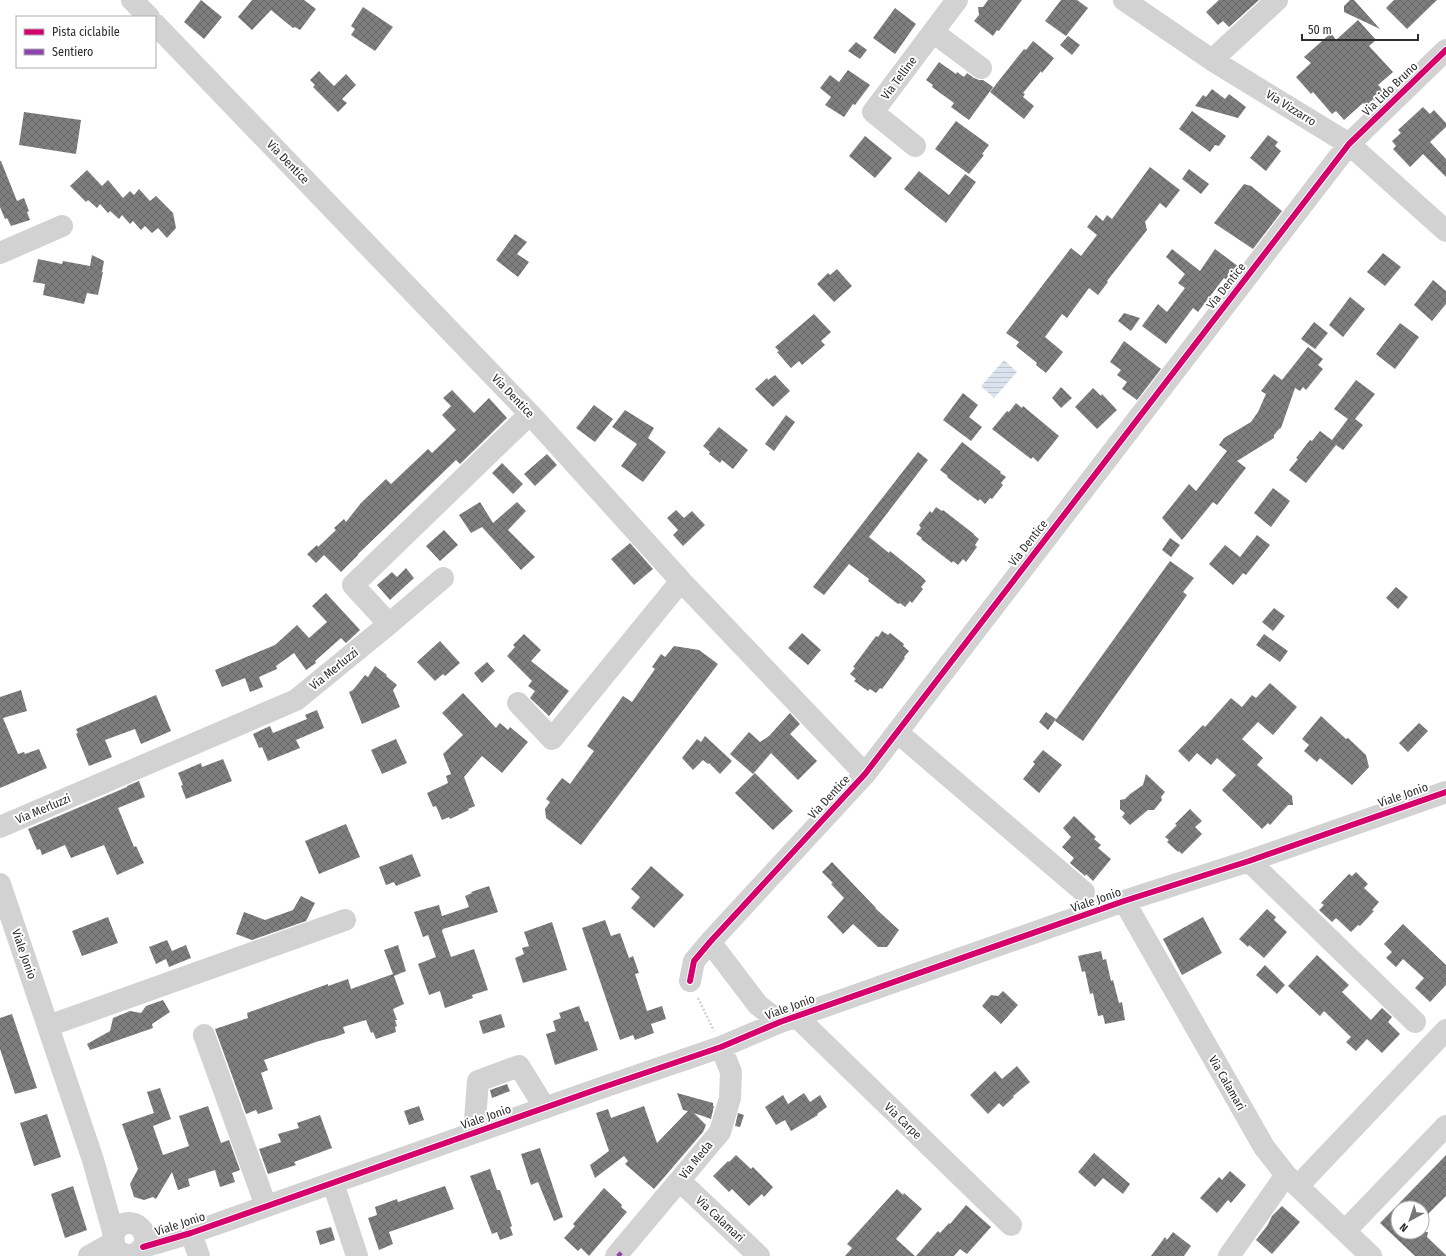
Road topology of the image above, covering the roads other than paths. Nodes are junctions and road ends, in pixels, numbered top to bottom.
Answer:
1 (132, 0) edge
2 (957, 0) edge
3 (1124, 0) edge
4 (1277, 0) edge
5 (148, 16) edge
6 (156, 25) edge
7 (933, 32) junction
8 (1446, 50) edge
9 (1212, 60) junction
10 (981, 68) dead end
11 (1348, 144) junction
12 (915, 146) dead end
13 (62, 226) dead end
14 (1446, 232) edge
15 (0, 253) edge
16 (530, 414) junction
17 (443, 578) dead end
18 (681, 581) junction
19 (389, 624) junction
20 (518, 703) dead end
21 (897, 732) junction
22 (865, 774) junction
23 (1446, 792) edge
24 (0, 827) edge
25 (1249, 861) junction
26 (0, 884) edge
27 (1084, 892) dead end
28 (1124, 901) junction
29 (345, 920) dead end
30 (710, 942) junction
31 (690, 981) road end
32 (758, 1005) junction
33 (788, 1019) junction
34 (1415, 1022) dead end
35 (48, 1026) junction
36 (1446, 1030) edge
37 (751, 1034) junction
38 (204, 1035) dead end
39 (722, 1047) junction
40 (546, 1108) junction
41 (1446, 1126) edge
42 (474, 1133) junction
43 (93, 1160) junction
44 (680, 1181) junction
45 (1292, 1181) junction
46 (333, 1182) junction
47 (266, 1206) junction
48 (213, 1225) junction
49 (1010, 1225) dead end
50 (1345, 1231) junction
51 (191, 1233) junction
52 (139, 1234) junction
53 (114, 1247) edge
54 (89, 1256) edge
55 (199, 1256) edge
56 (357, 1256) edge
57 (616, 1256) edge
58 (759, 1256) edge
59 (1229, 1256) edge
60 (1371, 1256) edge

1 - 5 street
2 - 7 street, Via Telline
3 - 9 street, Via Vizzarro
4 - 9 street
6 - 16 street, Via Dentice
7 - 10 street
7 - 12 street, Via Telline
8 - 11 street, Via Lido Bruno
9 - 11 street, Via Vizzarro
11 - 14 street, Via Vizzarro
11 - 21 street, Via Dentice
13 - 15 street
16 - 18 street, Via Dentice
16 - 19 street
17 - 19 street, Via Merluzzi
18 - 20 street
18 - 22 street, Via Dentice
19 - 24 street, Via Merluzzi
21 - 22 street, Via Dentice
21 - 27 street
22 - 30 street, Via Dentice
23 - 25 street, Viale Jonio
25 - 28 street, Viale Jonio
25 - 34 street
26 - 35 street, Viale Jonio
28 - 33 street, Viale Jonio
28 - 45 street, Via Calamari
29 - 35 street
30 - 31 street, Via Dentice
30 - 32 street
32 - 33 street
32 - 37 street
33 - 37 street, Viale Jonio
33 - 49 street, Via Carpe
35 - 43 street, Viale Jonio
36 - 45 street
37 - 39 street, Viale Jonio
38 - 47 street
39 - 40 street, Viale Jonio
39 - 44 street, Via Meda
40 - 42 street, Viale Jonio
40 - 42 street
41 - 50 street
42 - 46 street, Viale Jonio
43 - 52 street, Viale Jonio
43 - 53 street, Viale Jonio
44 - 57 street, Via Meda
44 - 58 street, Via Calamari
45 - 50 street, Via Calamari
45 - 59 street
46 - 47 street, Viale Jonio
46 - 56 street
47 - 48 street, Viale Jonio
48 - 51 street, Viale Jonio
48 - 52 street, Viale Jonio
50 - 60 street, Via Calamari
51 - 52 street, Viale Jonio
51 - 55 street
52 - 53 street
52 - 53 street
53 - 54 street

